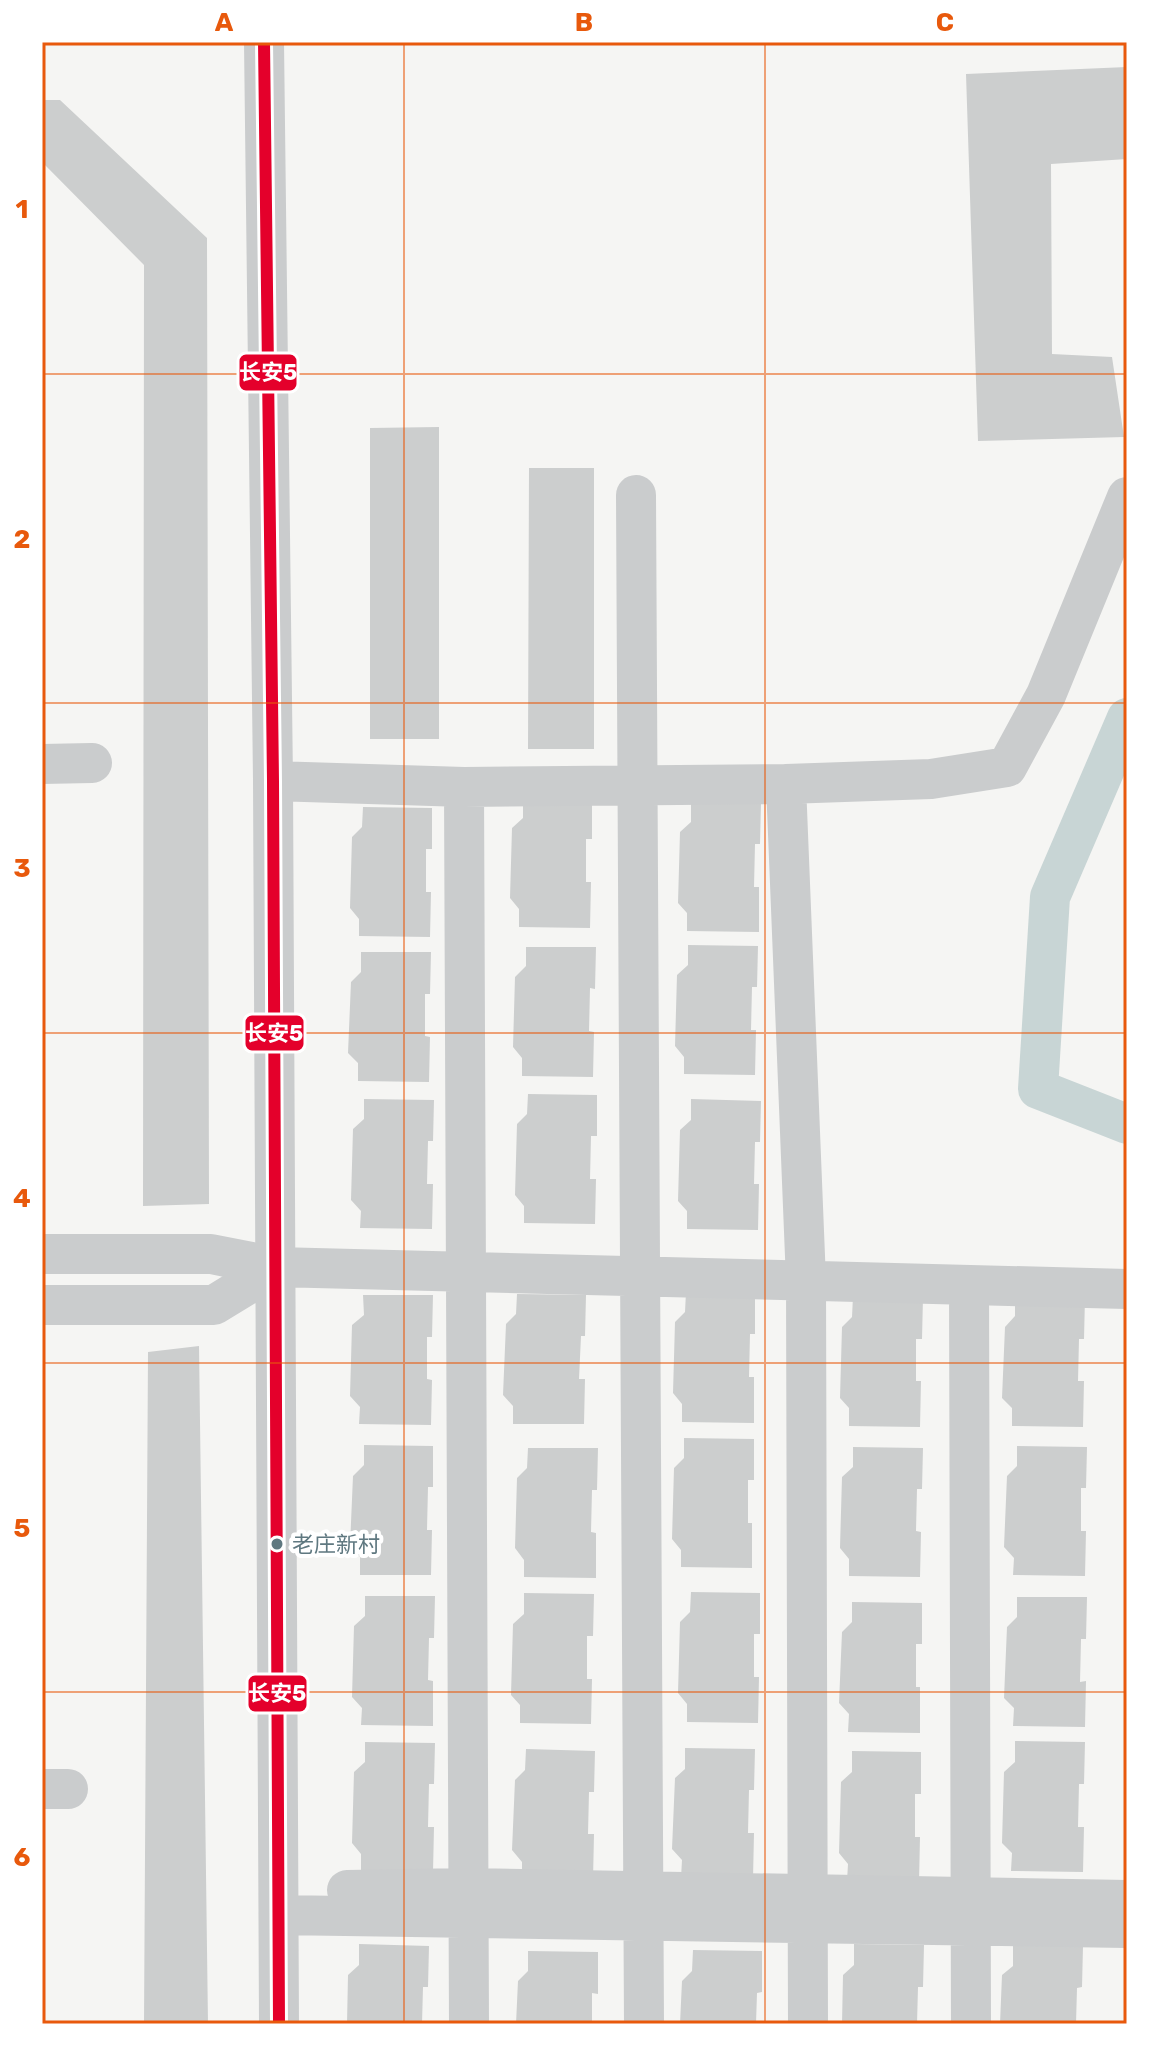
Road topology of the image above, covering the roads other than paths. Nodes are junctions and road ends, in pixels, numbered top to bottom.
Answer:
1 (264, 42) edge
2 (636, 495) dead end
3 (1127, 497) edge
4 (92, 763) dead end
5 (42, 764) edge
6 (273, 781) junction
7 (786, 784) junction
8 (638, 786) junction
9 (464, 787) junction
10 (42, 1254) edge
11 (276, 1267) junction
12 (465, 1272) junction
13 (640, 1276) junction
14 (806, 1281) junction
15 (969, 1285) junction
16 (1127, 1289) edge
17 (42, 1305) edge
18 (1127, 1900) edge
19 (279, 1903) junction
20 (468, 1904) junction
21 (643, 1906) junction
22 (807, 1909) junction
23 (971, 1912) junction
24 (1127, 1928) edge
25 (279, 2024) edge
26 (469, 2024) edge
27 (644, 2024) edge
28 (808, 2024) edge
29 (971, 2024) edge

1 - 6 street
2 - 8 street
3 - 7 street
4 - 5 street
6 - 9 street
6 - 11 street
7 - 8 street
7 - 14 street
8 - 9 street
8 - 13 street
9 - 12 street
10 - 11 street
11 - 12 street
11 - 17 street
11 - 19 street
12 - 13 street
12 - 20 street
13 - 14 street
13 - 21 street
14 - 15 street
14 - 22 street
15 - 16 street
15 - 23 street
18 - 23 street
19 - 20 street
19 - 25 street
20 - 21 street
20 - 26 street
21 - 22 street
21 - 27 street
22 - 23 street
22 - 28 street
23 - 24 street
23 - 29 street

